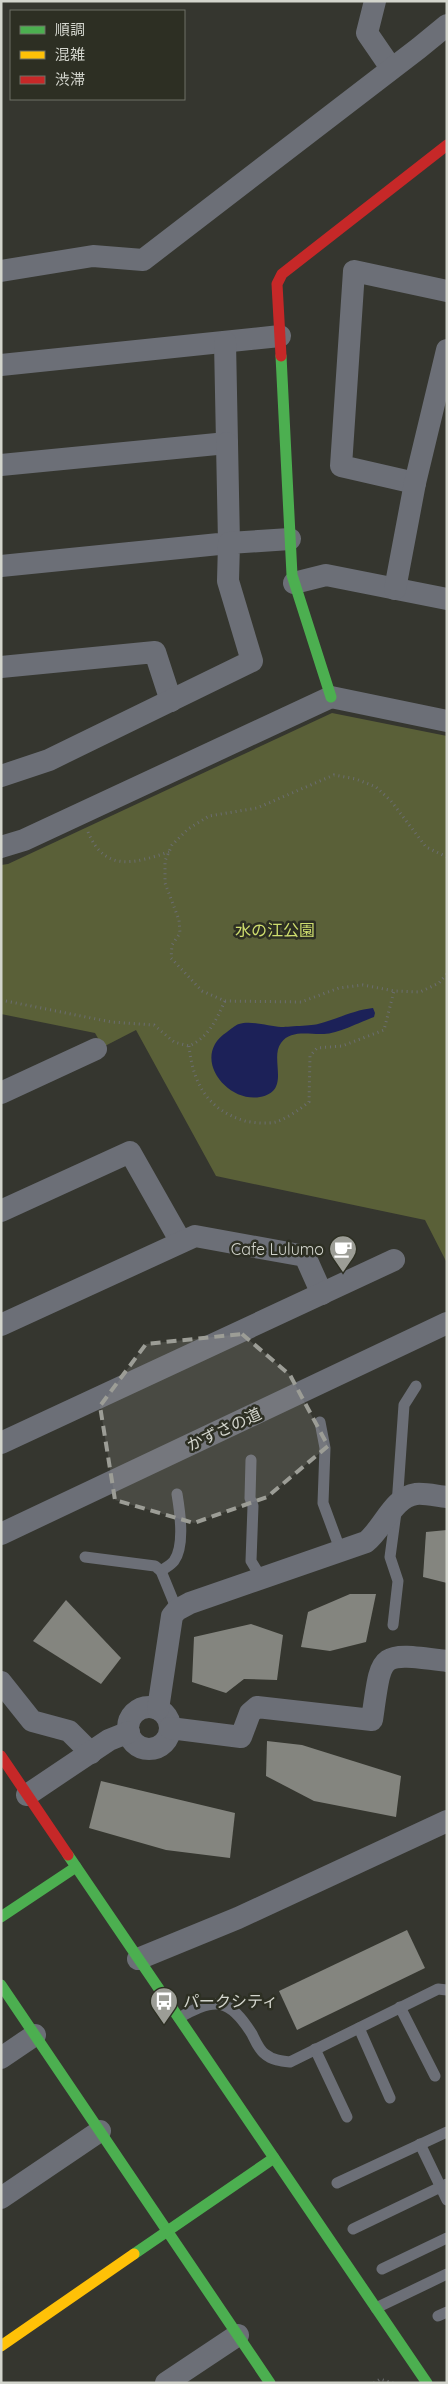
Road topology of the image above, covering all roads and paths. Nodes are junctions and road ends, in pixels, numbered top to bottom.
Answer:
1 (375, 1) edge
2 (447, 25) edge
3 (391, 68) junction
4 (447, 145) edge
5 (1, 271) edge
6 (447, 292) edge
7 (280, 336) junction
8 (226, 342) junction
9 (447, 350) edge
10 (1, 365) edge
11 (227, 442) junction
12 (1, 465) edge
13 (415, 483) junction
14 (290, 539) junction
15 (228, 543) junction
16 (1, 566) edge
17 (294, 583) junction
18 (395, 589) junction
19 (447, 599) edge
20 (1, 668) edge
21 (331, 697) junction
22 (171, 701) junction
23 (447, 721) edge
24 (1, 776) edge
25 (80, 814) junction
26 (1, 847) edge
27 (169, 852) junction
28 (447, 857) edge
29 (447, 974) edge
30 (394, 991) junction
31 (1, 1000) edge
32 (225, 1001) junction
33 (189, 1046) junction
34 (96, 1049) dead end
35 (1, 1093) edge
36 (1, 1211) edge
37 (181, 1242) junction
38 (394, 1260) dead end
39 (322, 1294) junction
40 (447, 1323) edge
41 (1, 1325) edge
42 (416, 1386) dead end
43 (320, 1422) dead end
44 (1, 1444) edge
45 (251, 1460) dead end
46 (177, 1494) dead end
47 (447, 1498) edge
48 (397, 1505) junction
49 (1, 1534) edge
50 (340, 1549) junction
51 (85, 1557) dead end
52 (161, 1571) junction
53 (262, 1580) junction
54 (177, 1610) junction
55 (393, 1625) dead end
56 (447, 1661) edge
57 (1, 1682) edge
58 (158, 1709) junction
59 (170, 1728) junction
60 (129, 1732) junction
61 (91, 1753) junction
62 (1, 1756) edge
63 (27, 1795) junction
64 (447, 1821) edge
65 (76, 1867) junction
66 (1, 1917) edge
67 (138, 1960) junction
68 (1, 1985) edge
69 (447, 1990) edge
70 (400, 2007) junction
71 (179, 2018) junction
72 (359, 2028) junction
73 (35, 2035) junction
74 (315, 2049) junction
75 (1, 2058) edge
76 (435, 2076) dead end
77 (390, 2098) dead end
78 (347, 2117) dead end
79 (100, 2131) junction
80 (447, 2132) edge
81 (420, 2144) junction
82 (274, 2158) junction
83 (337, 2183) dead end
84 (444, 2185) edge
85 (1, 2198) edge
86 (447, 2200) edge
87 (353, 2229) dead end
88 (169, 2231) junction
89 (447, 2238) edge
90 (382, 2268) dead end
91 (447, 2274) edge
92 (376, 2308) junction
93 (238, 2335) junction
94 (1, 2346) edge
95 (166, 2383) edge
96 (270, 2383) edge
97 (374, 2383) edge
98 (393, 2383) edge
99 (427, 2383) edge

1 - 3 street
2 - 3 street
3 - 5 street
4 - 7 street
6 - 13 street
7 - 8 street
7 - 14 street
8 - 10 street
8 - 11 street
9 - 13 street
11 - 12 street
11 - 15 street
13 - 18 street
14 - 15 street
14 - 17 street
15 - 16 street
15 - 22 street
17 - 18 street
17 - 21 street
18 - 19 street
20 - 22 street
21 - 23 street
21 - 25 street
22 - 24 street
25 - 26 street
25 - 27 path
27 - 28 path
27 - 32 path
29 - 30 path
30 - 32 path
30 - 33 path
31 - 33 path
32 - 33 path
34 - 35 street
36 - 37 street
37 - 39 street
37 - 41 street
38 - 39 street
39 - 44 street
40 - 49 street, かずさの道
42 - 48 lane
43 - 50 lane
45 - 53 lane
46 - 52 lane
47 - 48 street
48 - 50 street
48 - 55 lane
50 - 53 street
51 - 52 lane
52 - 54 lane
53 - 54 street
54 - 58 street
56 - 59 street
57 - 61 street
58 - 59 street
58 - 60 street
59 - 60 street
60 - 61 street
61 - 63 street
62 - 63 street
63 - 65 street
64 - 67 street
65 - 66 street
65 - 67 street
67 - 71 street
68 - 73 street
69 - 70 lane
70 - 72 lane
70 - 76 lane
71 - 74 lane
71 - 82 street
72 - 74 lane
72 - 77 lane
73 - 75 street
73 - 79 street
74 - 78 lane
79 - 85 street
79 - 88 street
80 - 81 lane
81 - 83 lane
81 - 84 lane
82 - 88 street
82 - 92 street
84 - 86 lane
84 - 87 lane
88 - 93 street
88 - 94 street
89 - 90 lane
91 - 92 lane
92 - 99 street
93 - 95 street
93 - 96 street
97 - 98 path

